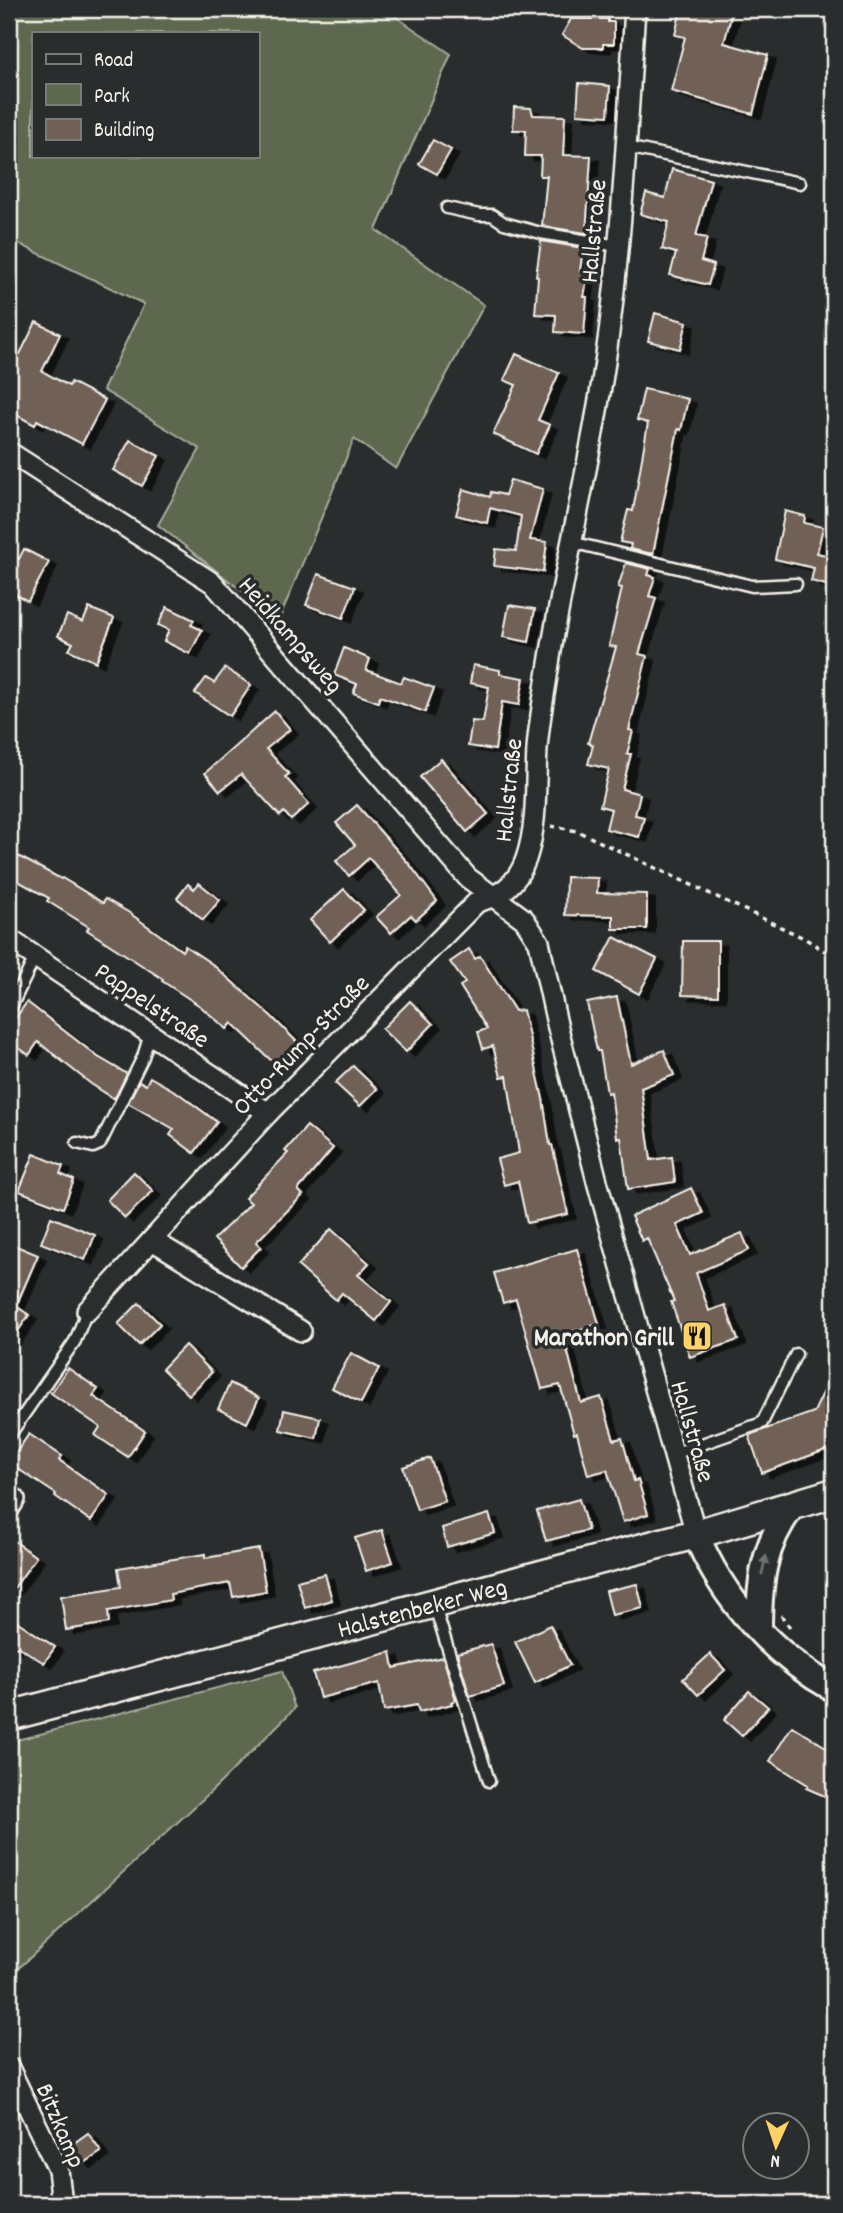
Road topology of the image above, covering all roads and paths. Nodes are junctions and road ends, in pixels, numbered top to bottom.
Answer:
1 (635, 9) edge
2 (626, 147) junction
3 (800, 183) dead end
4 (447, 208) dead end
5 (618, 246) junction
6 (9, 452) edge
7 (571, 542) junction
8 (796, 584) dead end
9 (534, 822) junction
10 (496, 897) junction
11 (9, 939) edge
12 (35, 957) junction
13 (834, 957) edge
14 (9, 1011) edge
15 (150, 1034) junction
16 (268, 1113) junction
17 (77, 1143) dead end
18 (152, 1240) junction
19 (88, 1311) joint
20 (301, 1331) dead end
21 (796, 1354) dead end
22 (9, 1436) edge
23 (673, 1454) junction
24 (834, 1493) edge
25 (9, 1495) edge
26 (792, 1507) junction
27 (9, 1509) edge
28 (696, 1534) junction
29 (433, 1602) junction
30 (776, 1605) dead end
31 (759, 1630) junction
32 (798, 1637) dead end
33 (834, 1689) edge
34 (9, 1716) edge
35 (489, 1781) dead end
36 (9, 2067) edge
37 (16, 2102) edge
38 (62, 2204) edge

1 - 2 street, Hallstraße
2 - 3 lane
2 - 5 street, Hallstraße
4 - 5 lane
5 - 7 street, Hallstraße
6 - 10 street, Heidkampsweg
7 - 8 lane
7 - 9 street, Hallstraße
9 - 10 street, Hallstraße
9 - 13 path
10 - 16 street, Otto-Rump-Straße
10 - 23 street, Hallstraße
11 - 12 street, Pappelstraße
12 - 14 lane
12 - 15 street, Pappelstraße
15 - 16 street, Pappelstraße
15 - 17 lane
16 - 18 street, Otto-Rump-Straße
18 - 19 street, Otto-Rump-Straße
18 - 20 street
19 - 22 lane
21 - 23 lane
23 - 28 street, Hallstraße
24 - 26 main road, Halstenbeker Weg
25 - 27 street
26 - 28 main road, Halstenbeker Weg
31 -> 26 street
28 - 29 main road, Halstenbeker Weg
28 - 31 street
29 - 34 main road, Halstenbeker Weg
29 - 35 lane
30 - 32 path
31 - 33 street
36 - 37 street, Bitzkamp
37 - 38 street, Bitzkamp

